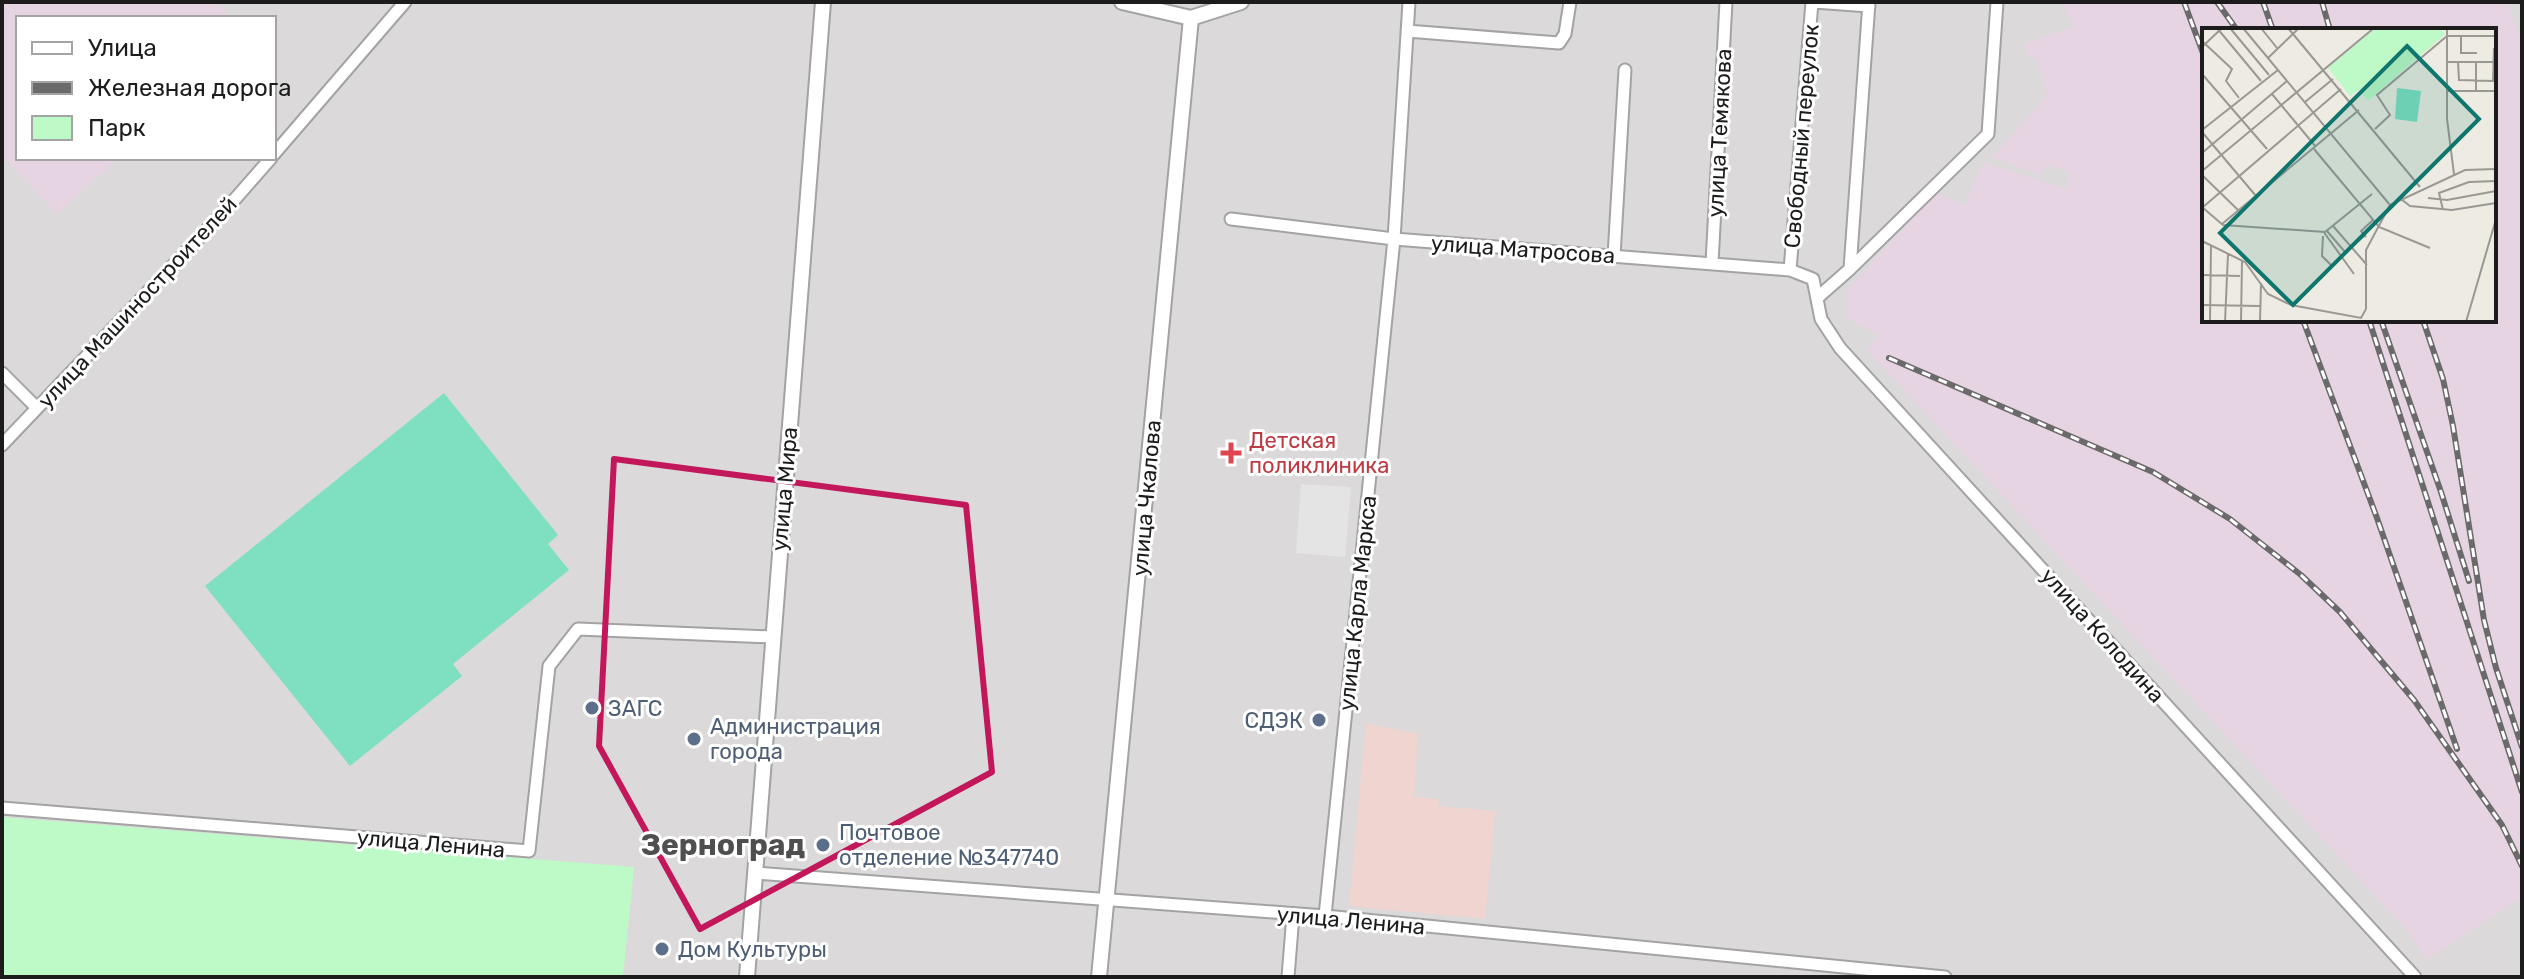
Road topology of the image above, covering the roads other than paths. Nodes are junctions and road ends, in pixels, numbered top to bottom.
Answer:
1 (405, 2) edge
2 (823, 2) edge
3 (1122, 2) edge
4 (1241, 2) edge
5 (1409, 2) edge
6 (1570, 2) edge
7 (1726, 2) edge
8 (1813, 2) edge
9 (1997, 2) edge
10 (1869, 4) edge
11 (1191, 18) junction
12 (1407, 31) junction
13 (1625, 70) dead end
14 (276, 151) edge
15 (269, 160) edge
16 (1231, 219) dead end
17 (1394, 239) junction
18 (1614, 256) junction
19 (1712, 263) junction
20 (1850, 269) junction
21 (1790, 270) junction
22 (1813, 279) joint
23 (1817, 298) junction
24 (2, 373) edge
25 (37, 408) junction
26 (2, 445) edge
27 (772, 637) junction
28 (2, 808) edge
29 (756, 873) junction
30 (1108, 899) junction
31 (1293, 915) junction
32 (1325, 916) junction
33 (747, 977) edge
34 (1099, 977) edge
35 (1288, 977) edge
36 (1945, 977) edge
37 (2415, 977) edge

1 - 14 street, улица Машиностроителей
2 - 27 street, улица Мира
3 - 11 street
4 - 11 street
5 - 12 street, улица Карла Маркса
6 - 12 street
7 - 19 street, улица Темякова
8 - 10 street
8 - 21 street, Свободный переулок
9 - 20 street
10 - 20 street
11 - 30 street, улица Чкалова
12 - 17 street, улица Карла Маркса
13 - 18 street
15 - 25 street, улица Машиностроителей
16 - 17 street, улица Матросова
17 - 18 street, улица Матросова
17 - 32 street, улица Карла Маркса
18 - 19 street, улица Матросова
19 - 21 street, улица Матросова
20 - 23 street
21 - 22 street, улица Матросова
22 - 23 street, улица Колодина
23 - 37 street, улица Колодина
24 - 25 street
25 - 26 street, улица Машиностроителей
27 - 28 street, улица Ленина
27 - 29 street, улица Мира
29 - 30 street, улица Ленина
29 - 33 street, улица Мира
30 - 31 street, улица Ленина
30 - 34 street, улица Чкалова
31 - 32 street, улица Ленина
31 - 35 street
32 - 36 street, улица Ленина

